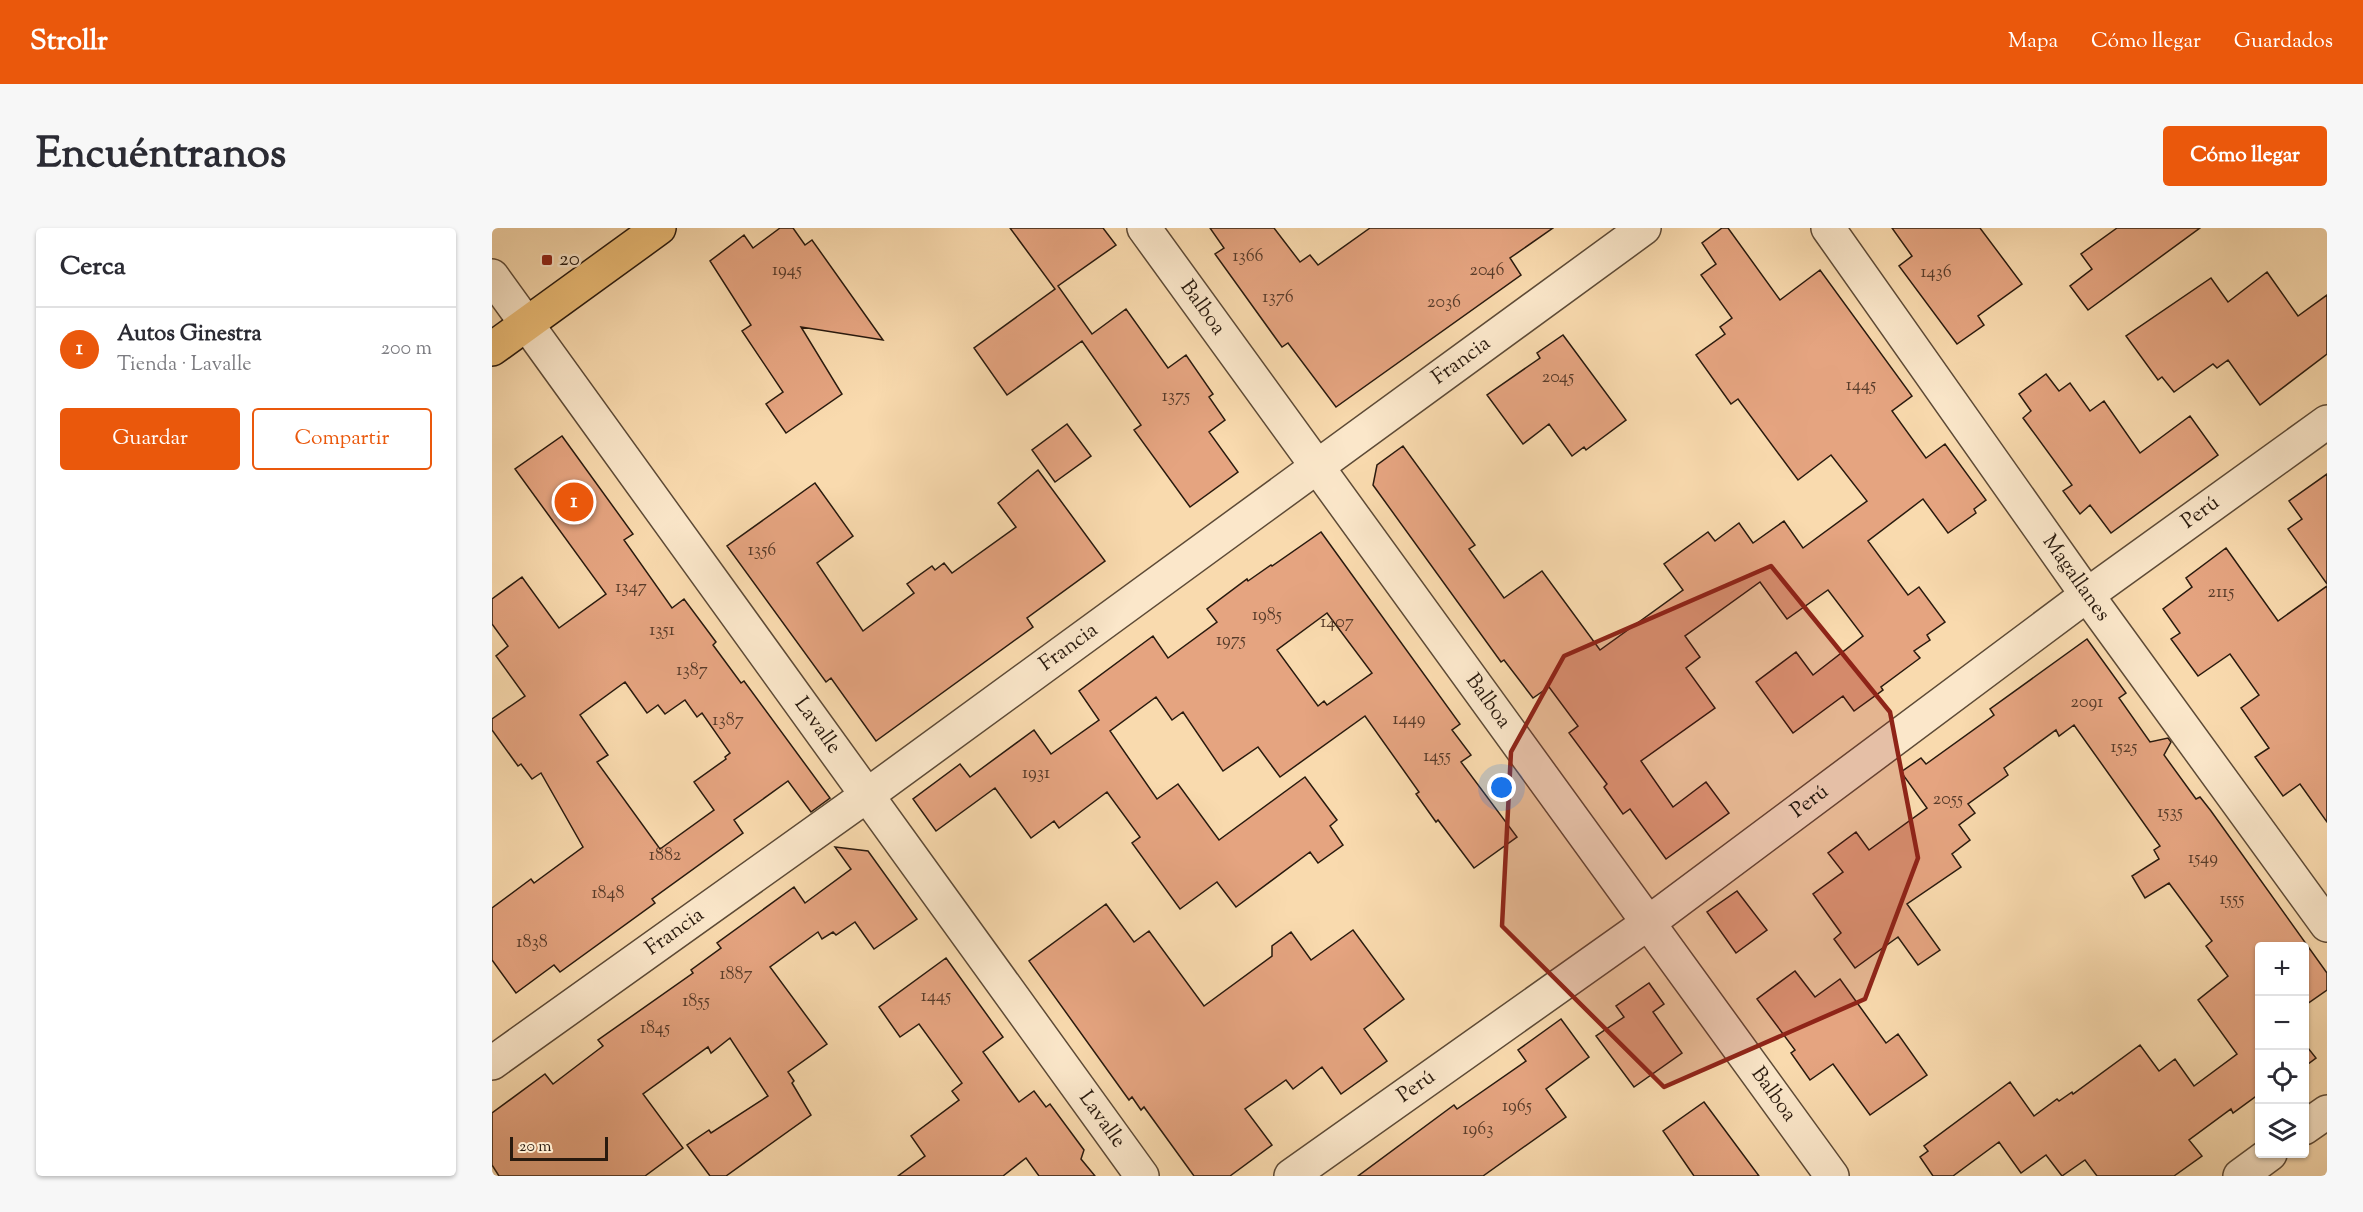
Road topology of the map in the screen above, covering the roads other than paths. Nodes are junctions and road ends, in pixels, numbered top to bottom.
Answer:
1 (659, 228) edge
2 (1144, 228) edge
3 (1644, 228) edge
4 (1828, 228) edge
5 (492, 276) edge
6 (526, 324) junction
7 (492, 349) edge
8 (2327, 422) edge
9 (1317, 466) junction
10 (2086, 595) junction
11 (866, 796) junction
12 (1648, 923) junction
13 (2327, 925) edge
14 (492, 1063) edge
15 (2327, 1112) edge
16 (2309, 1125) edge
17 (2265, 1158) edge
18 (1142, 1176) edge
19 (1291, 1176) edge
20 (1832, 1176) edge
21 (2240, 1176) edge

1 - 6 main road
2 - 9 street, Balboa
3 - 9 street, Francia
4 - 10 street, Magallanes
5 - 6 street, Lavalle
6 - 7 main road
6 - 11 street, Lavalle
8 - 10 street, Perú
9 - 11 street, Francia
9 - 12 street, Balboa
10 - 12 street, Perú
10 - 13 street, Magallanes
11 - 14 street, Francia
11 - 18 street, Lavalle
12 - 19 street, Perú
12 - 20 street, Balboa
15 - 16 street
17 - 21 street

